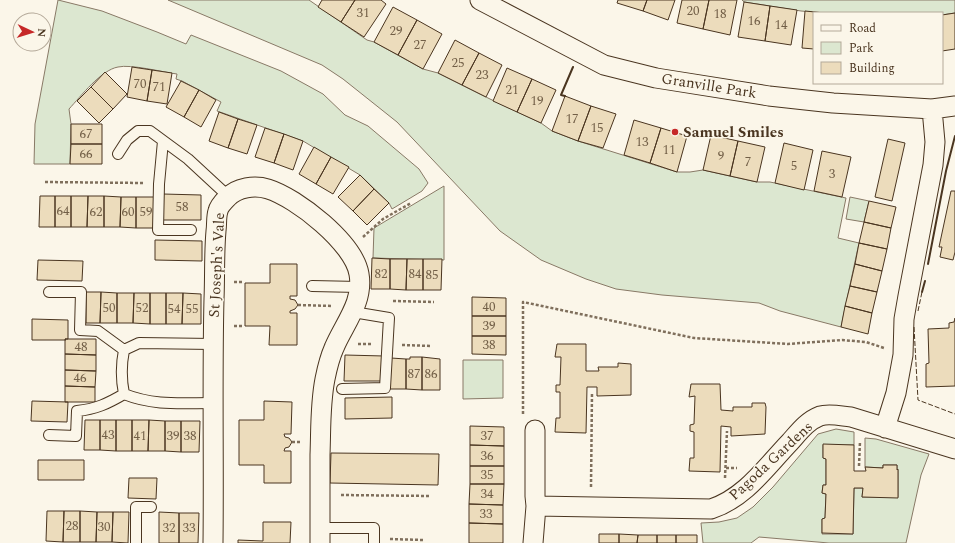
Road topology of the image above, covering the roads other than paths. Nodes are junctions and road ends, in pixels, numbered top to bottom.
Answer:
1 (480, 0) edge
2 (955, 106) edge
3 (932, 109) junction
4 (163, 141) junction
5 (118, 154) dead end
6 (228, 196) junction
7 (191, 230) dead end
8 (312, 286) dead end
9 (359, 287) junction
10 (49, 292) dead end
11 (354, 309) junction
12 (213, 344) junction
13 (124, 350) junction
14 (342, 389) dead end
15 (124, 394) junction
16 (212, 403) junction
17 (529, 426) road end
18 (885, 428) junction
19 (49, 435) dead end
20 (955, 449) edge
21 (536, 506) junction
22 (151, 507) dead end
23 (320, 536) edge
24 (374, 541) edge
25 (136, 543) edge
26 (213, 543) edge
27 (533, 543) edge

1 - 3 street, Granville Park
2 - 3 street, Granville Park
3 - 18 street
4 - 5 lane
4 - 6 lane
4 - 7 lane
6 - 9 street, St Joseph's Vale
6 - 12 street, St Joseph's Vale
8 - 9 lane
9 - 11 street, St Joseph's Vale
10 - 13 lane
11 - 14 lane
11 - 23 street, St Joseph's Vale
12 - 13 lane
12 - 16 street, St Joseph's Vale
13 - 15 lane
15 - 16 lane
15 - 19 lane
16 - 26 street, St Joseph's Vale
17 - 21 street
18 - 20 street, Pagoda Gardens
18 - 21 street, Pagoda Gardens
21 - 27 street
22 - 25 lane
23 - 24 lane

